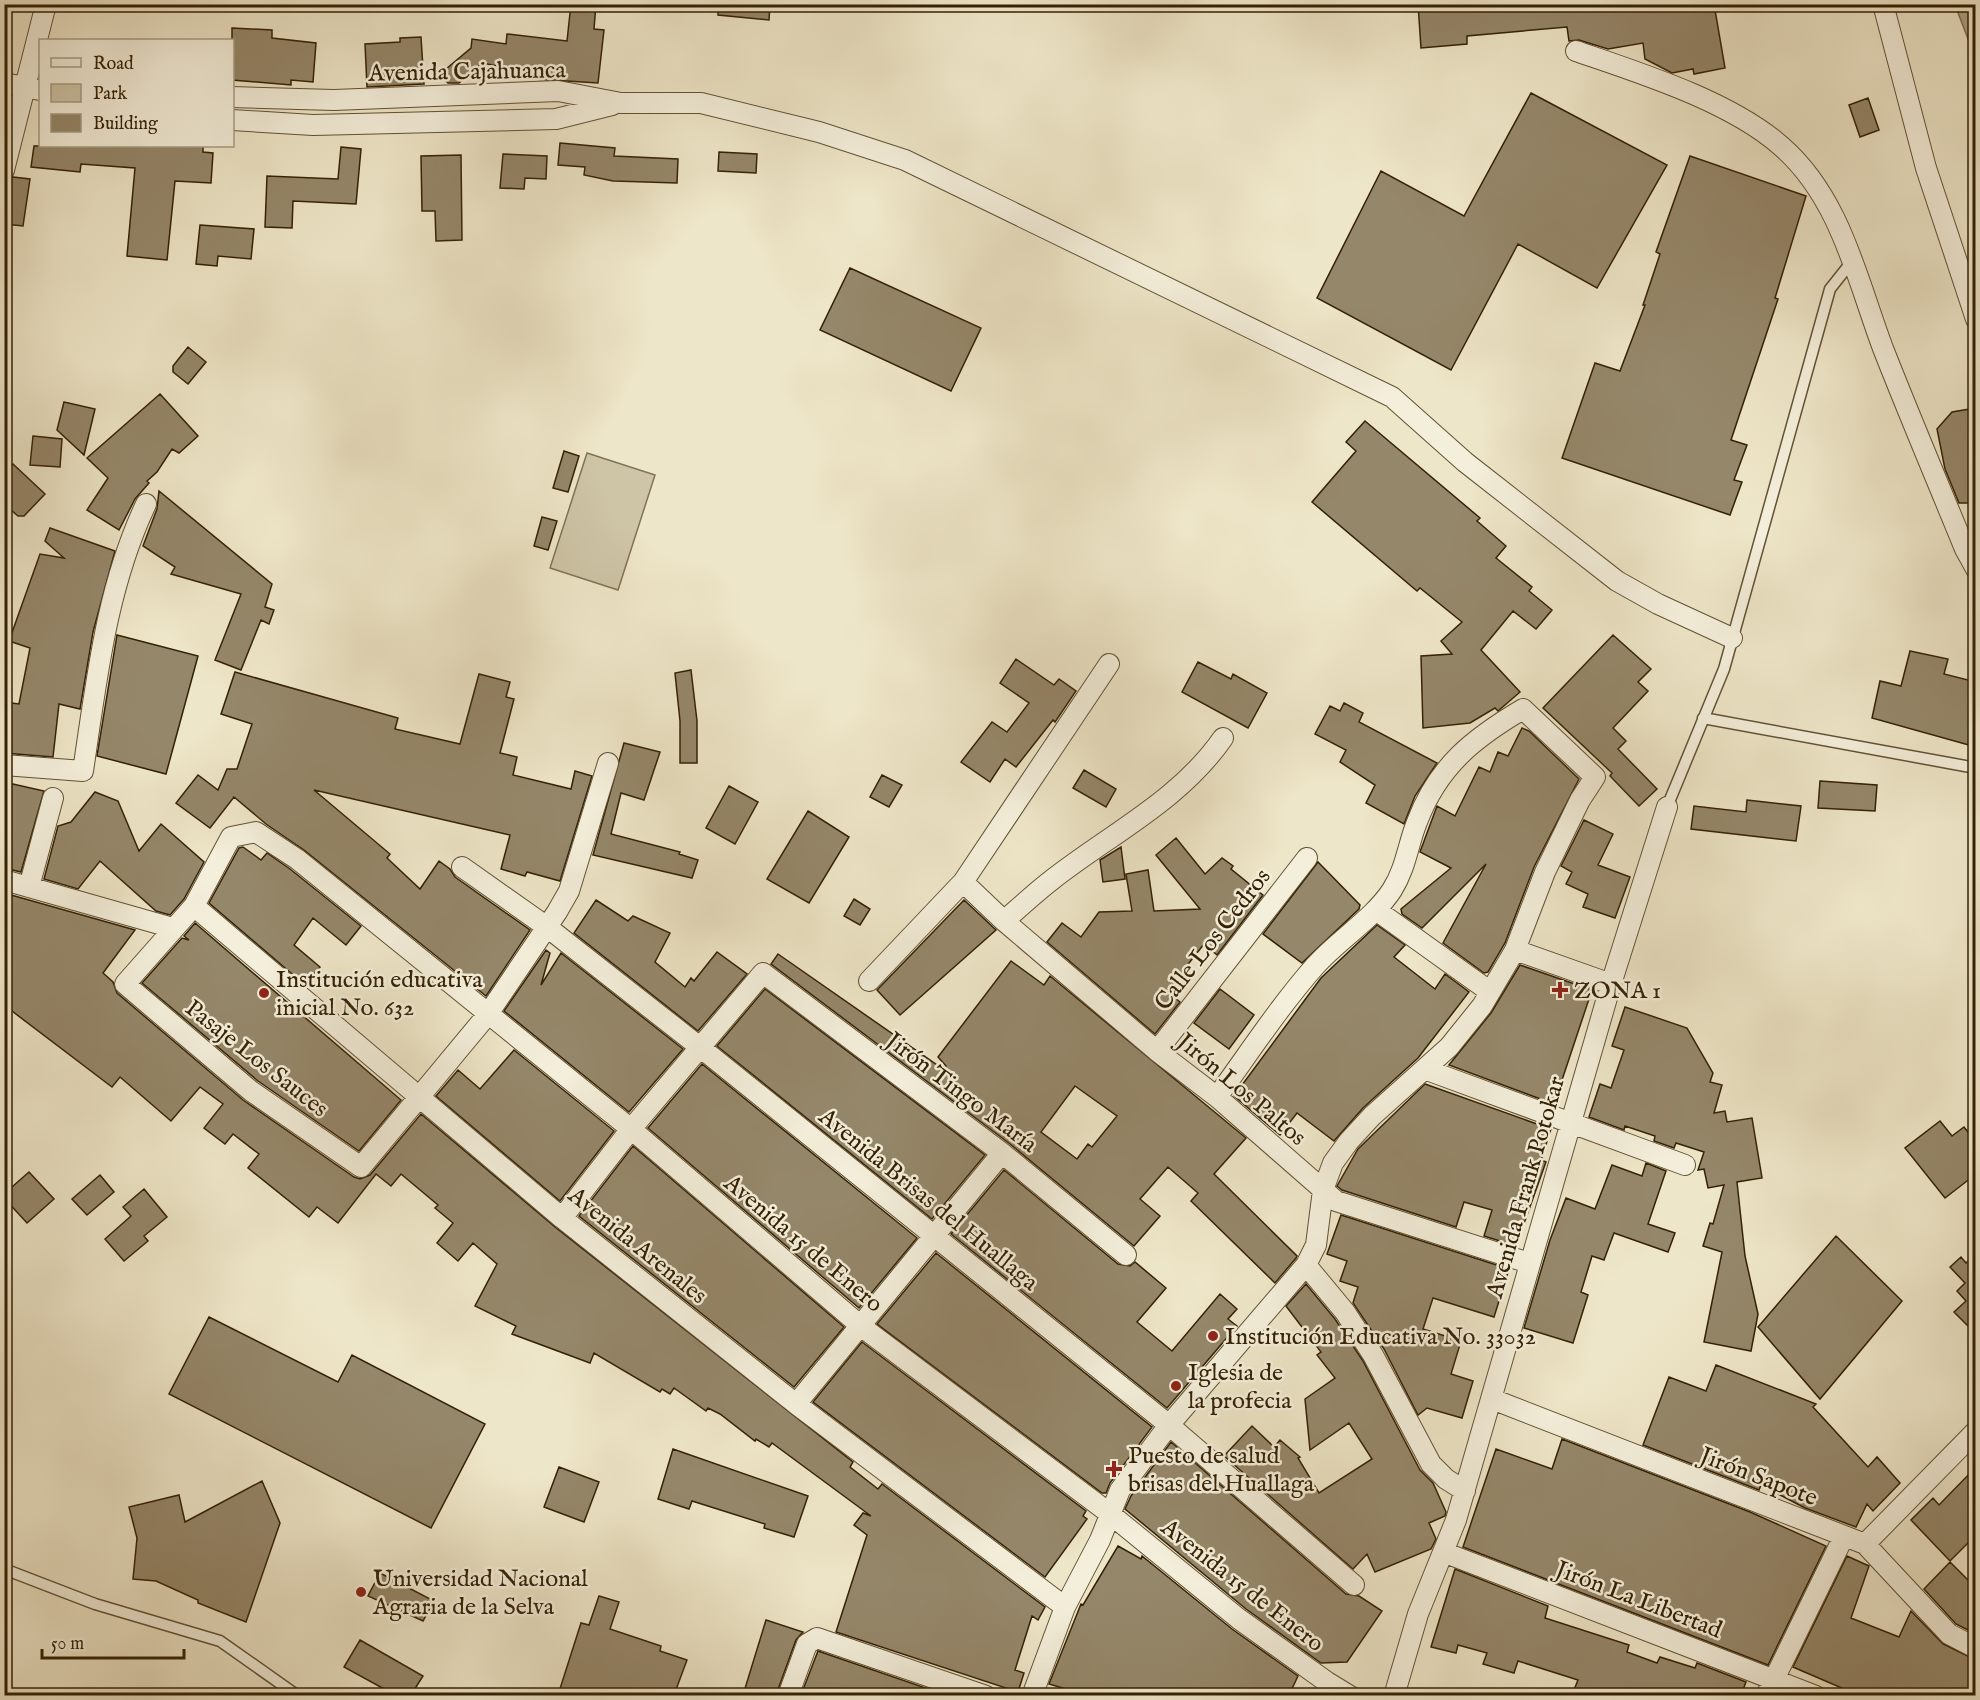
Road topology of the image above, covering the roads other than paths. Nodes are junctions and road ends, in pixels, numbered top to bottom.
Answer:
1 (46, 4) edge
2 (1883, 4) edge
3 (41, 39) edge
4 (39, 50) edge
5 (1576, 51) dead end
6 (4, 83) edge
7 (33, 89) edge
8 (234, 97) edge
9 (621, 103) junction
10 (234, 120) edge
11 (4, 170) edge
12 (1853, 260) junction
13 (1976, 319) edge
14 (146, 504) dead end
15 (1976, 569) edge
16 (1732, 638) junction
17 (1109, 664) dead end
18 (1703, 718) junction
19 (1223, 738) dead end
20 (608, 763) dead end
21 (4, 765) edge
22 (1976, 768) edge
23 (53, 798) dead end
24 (1667, 807) joint
25 (1307, 858) dead end
26 (462, 867) dead end
27 (4, 880) edge
28 (963, 882) junction
29 (29, 887) junction
30 (194, 906) junction
31 (1376, 910) junction
32 (1004, 921) junction
33 (547, 927) junction
34 (173, 928) junction
35 (1515, 950) junction
36 (869, 981) dead end
37 (1611, 984) junction
38 (1489, 991) junction
39 (488, 1014) junction
40 (701, 1048) junction
41 (1157, 1051) junction
42 (1427, 1070) junction
43 (420, 1096) junction
44 (1217, 1097) junction
45 (1570, 1121) junction
46 (631, 1129) junction
47 (1002, 1153) junction
48 (1685, 1165) dead end
49 (1323, 1190) junction
50 (562, 1218) junction
51 (935, 1237) junction
52 (1126, 1255) dead end
53 (1529, 1263) junction
54 (1306, 1265) junction
55 (862, 1327) junction
56 (1492, 1399) junction
57 (796, 1404) junction
58 (1169, 1425) junction
59 (1976, 1431) edge
60 (1464, 1491) junction
61 (1109, 1513) junction
62 (1844, 1536) junction
63 (1865, 1544) junction
64 (1443, 1552) junction
65 (4, 1569) edge
66 (1354, 1585) dead end
67 (1065, 1607) junction
68 (1973, 1642) edge
69 (1771, 1687) edge
70 (298, 1695) edge
71 (788, 1695) edge
72 (986, 1695) edge
73 (1032, 1695) edge
74 (1350, 1695) edge
75 (1394, 1695) edge
76 (1816, 1695) edge

1 - 3 street
2 - 13 street
4 - 7 street
5 - 12 street
6 - 7 street
7 - 11 street
8 - 9 street, Avenida Cajahuanca
9 - 10 street
9 - 16 street, Avenida Cajahuanca
12 - 15 street
12 - 16 lane
14 - 21 street
16 - 18 lane
17 - 28 street
18 - 22 lane
18 - 24 lane
19 - 32 street
20 - 33 street
23 - 29 street
24 - 37 street, Avenida Frank Potokar
25 - 41 street, Calle Los Cedros
26 - 33 street, Avenida Brisas del Huallaga
27 - 29 street
28 - 32 street, Jirón Los Paltos
28 - 36 street
29 - 34 street
30 - 34 street
30 - 39 street, Avenida 15 de Enero
30 - 43 street, Avenida Arenales
31 - 35 street
31 - 38 street
31 - 44 street
32 - 41 street, Jirón Los Paltos
33 - 39 street
33 - 40 street, Avenida Brisas del Huallaga
34 - 43 street, Pasaje Los Sauces
35 - 37 street
35 - 38 street
37 - 45 street, Avenida Frank Potokar
38 - 42 street
39 - 43 street
39 - 46 street, Avenida 15 de Enero
40 - 46 street
40 - 47 street, Jirón Tingo María
40 - 51 street, Avenida Brisas del Huallaga
41 - 44 street, Jirón Los Paltos
42 - 45 street
42 - 49 street
43 - 50 street, Avenida Arenales
44 - 49 street, Jirón Los Paltos
45 - 48 street
45 - 53 street, Avenida Frank Potokar
46 - 50 street
46 - 55 street, Avenida 15 de Enero
47 - 51 street
47 - 52 street, Jirón Tingo María
49 - 53 street, Jirón Los Paltos
49 - 54 street
50 - 57 street, Avenida Arenales
51 - 55 street
51 - 58 street, Avenida Brisas del Huallaga
53 - 56 street, Avenida Frank Potokar
54 - 58 street
54 - 60 street
55 - 57 street
55 - 61 street, Avenida 15 de Enero
56 - 60 street, Avenida Frank Potokar
56 - 62 street, Jirón Sapote
57 - 67 street, Avenida Arenales
58 - 61 street
58 - 66 street, Avenida Brisas del Huallaga
59 - 63 street
60 - 64 street, Avenida Frank Potokar
61 - 67 street
61 - 74 street, Avenida 15 de Enero
62 - 63 street, Jirón Sapote
62 - 69 street
63 - 68 street, Jirón Sapote
64 - 69 street, Jirón La Libertad
64 - 75 street, Avenida Frank Potokar
65 - 70 lane
67 - 73 street
69 - 76 street, Jirón La Libertad
71 - 72 street

